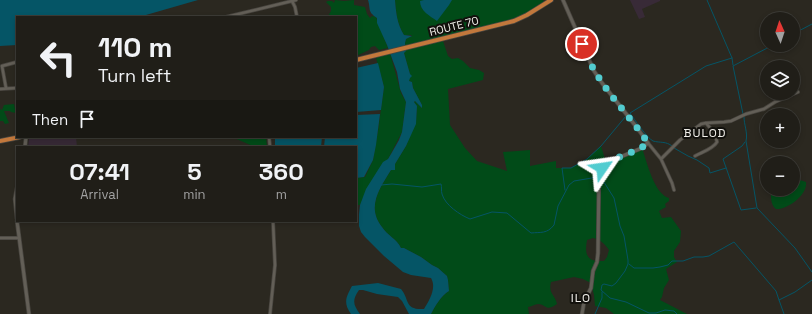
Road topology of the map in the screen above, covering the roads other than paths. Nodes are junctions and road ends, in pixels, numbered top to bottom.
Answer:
1 (296, 0) edge
2 (552, 0) edge
3 (563, 0) edge
4 (292, 1) junction
5 (230, 16) edge
6 (297, 16) edge
7 (357, 60) edge
8 (16, 62) edge
9 (1, 66) edge
10 (6, 88) junction
11 (16, 88) edge
12 (0, 89) edge
13 (780, 100) edge
14 (706, 123) junction
15 (16, 138) edge
16 (0, 141) edge
17 (648, 143) junction
18 (695, 156) dead end
19 (661, 159) junction
20 (674, 190) dead end
21 (16, 194) edge
22 (16, 210) edge
23 (17, 222) edge
24 (273, 222) edge
25 (0, 238) edge
26 (19, 238) junction
27 (29, 314) edge
28 (270, 314) edge
29 (582, 314) edge

1 - 4 street
2 - 7 highway, ROUTE 70
3 - 17 street
4 - 5 street
4 - 6 street
8 - 9 street
9 - 10 street
10 - 11 street
10 - 12 street
13 - 14 street
14 - 18 street
14 - 19 street
15 - 16 highway
17 - 19 street
17 - 29 street
19 - 20 street
21 - 22 street
23 - 26 street
24 - 28 street
25 - 26 street
26 - 27 street

